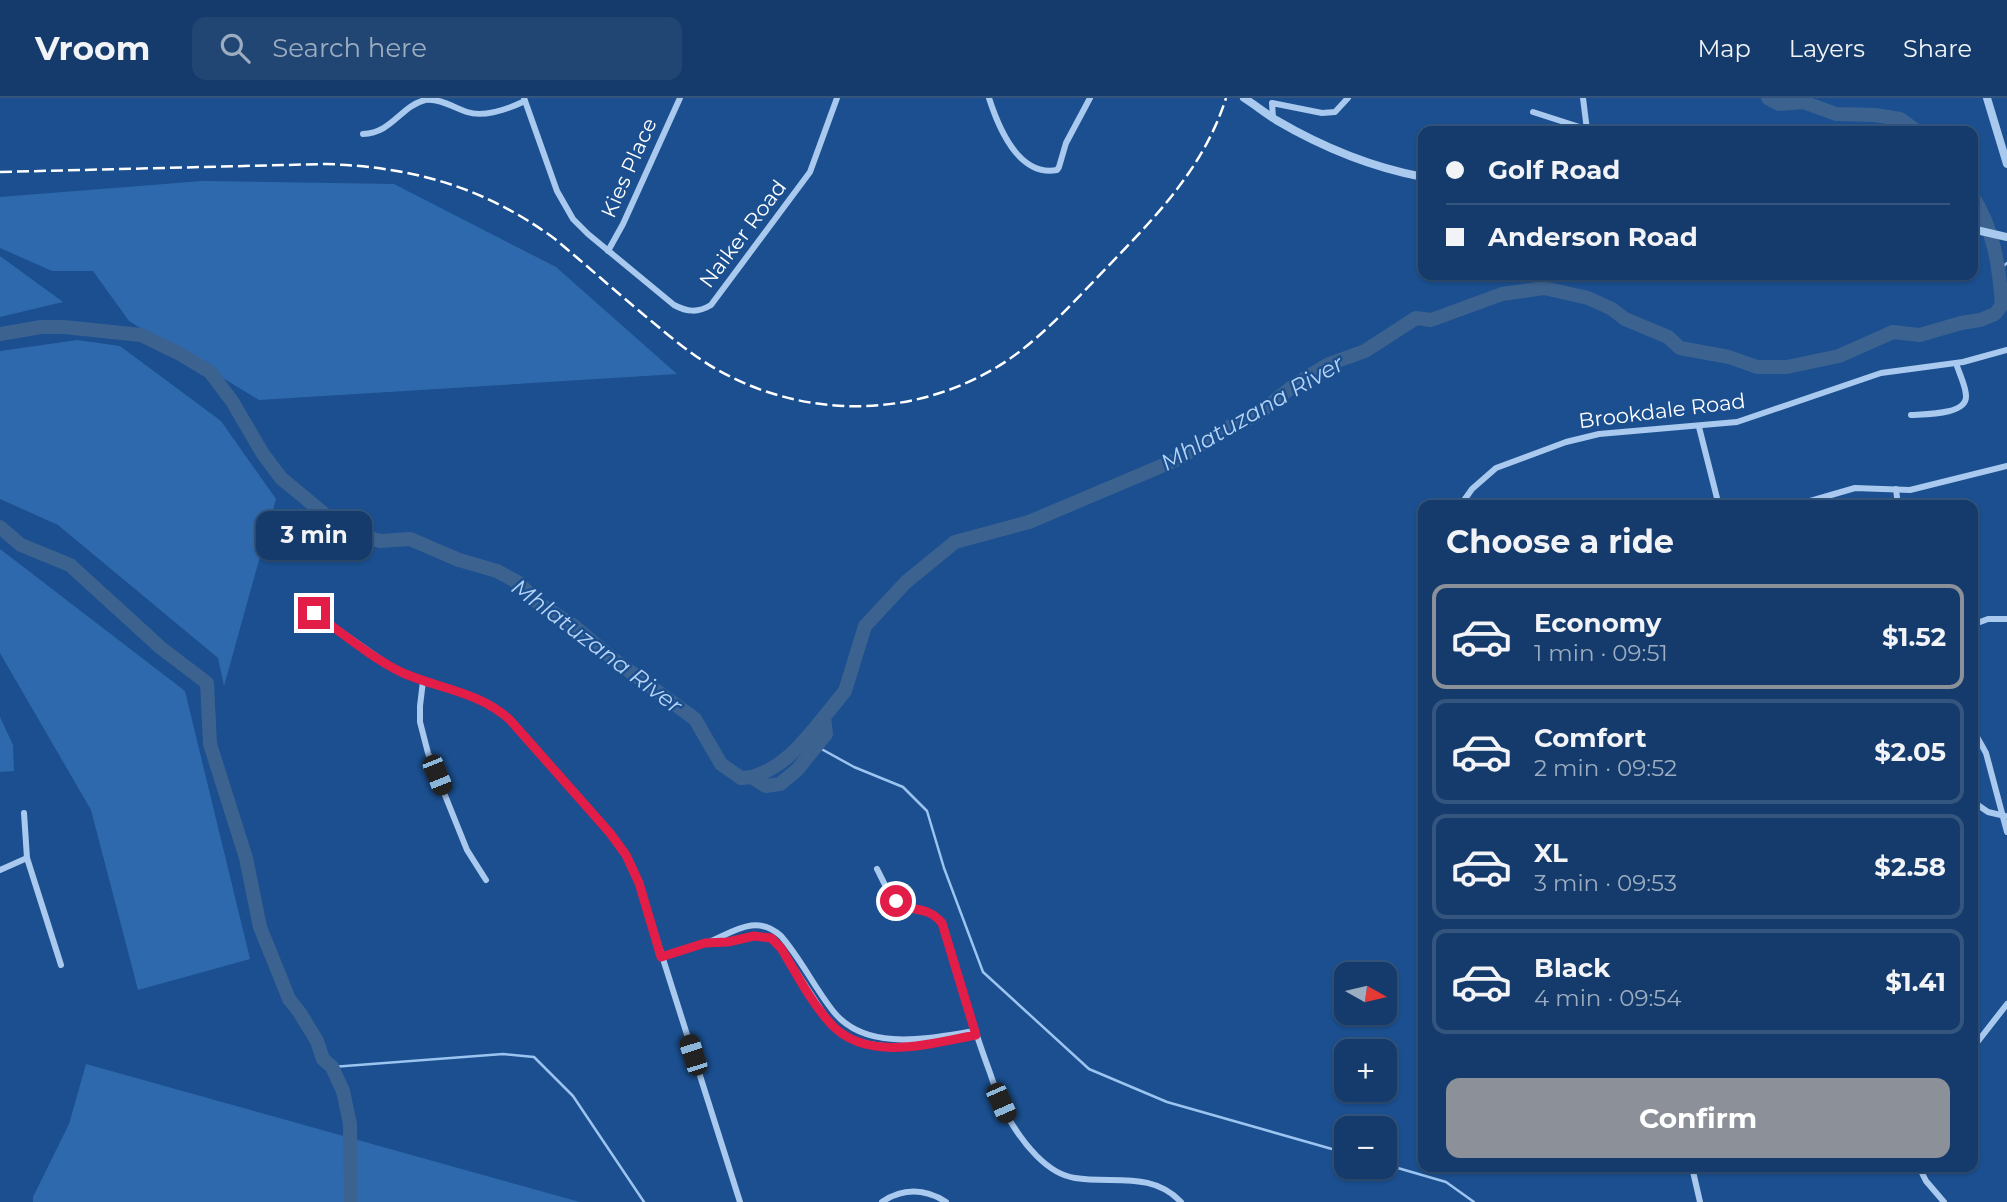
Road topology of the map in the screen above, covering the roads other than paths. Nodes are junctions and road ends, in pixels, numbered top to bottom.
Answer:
1 (680, 98) edge
2 (837, 98) edge
3 (989, 98) edge
4 (1090, 98) edge
5 (1348, 98) edge
6 (1583, 98) edge
7 (1987, 98) edge
8 (524, 99) edge
9 (1247, 99) edge
10 (1271, 101) edge
11 (1533, 112) dead end
12 (1273, 118) junction
13 (1577, 126) edge
14 (1589, 126) edge
15 (363, 134) dead end
16 (2007, 164) edge
17 (1418, 176) edge
18 (1978, 230) edge
19 (2007, 237) edge
20 (608, 251) junction
21 (2007, 350) edge
22 (1956, 363) junction
23 (1911, 415) dead end
24 (1699, 427) junction
25 (2007, 466) edge
26 (1896, 489) junction
27 (1464, 500) edge
28 (1717, 500) edge
29 (1814, 500) edge
30 (1897, 500) edge
31 (314, 613) dead end
32 (2007, 619) edge
33 (1978, 622) edge
34 (423, 681) junction
35 (1978, 739) edge
36 (1978, 805) edge
37 (24, 813) dead end
38 (2005, 816) edge
39 (2007, 832) edge
40 (27, 858) junction
41 (877, 869) dead end
42 (0, 870) edge
43 (486, 880) dead end
44 (705, 943) junction
45 (661, 957) junction
46 (61, 965) dead end
47 (2007, 1004) edge
48 (976, 1033) junction
49 (1978, 1041) edge
50 (1693, 1172) edge
51 (1922, 1172) edge
52 (740, 1202) edge
53 (881, 1202) edge
54 (946, 1202) edge
55 (1181, 1202) edge
56 (1700, 1202) edge
57 (1944, 1202) edge

1 - 20 street, Kies Place
2 - 20 street, Naiker Road
3 - 4 street
5 - 10 street
6 - 14 street
7 - 16 street
8 - 15 street
8 - 20 street, Naiker Road
9 - 12 street
10 - 12 street
11 - 13 street
12 - 17 street
18 - 19 street
21 - 22 street, Brookdale Road
22 - 23 street
22 - 24 street, Brookdale Road
24 - 27 street, Brookdale Road
24 - 28 street
25 - 26 street
26 - 29 street
26 - 30 street
31 - 34 street
32 - 33 street
34 - 43 street
34 - 45 street
35 - 38 street
36 - 38 street
37 - 40 street
38 - 39 street
40 - 42 street
40 - 46 street
41 - 48 street
44 - 45 street
44 - 48 street
44 - 48 street
45 - 52 street
47 - 49 street
48 - 55 street
50 - 56 street
51 - 57 street
53 - 54 street

